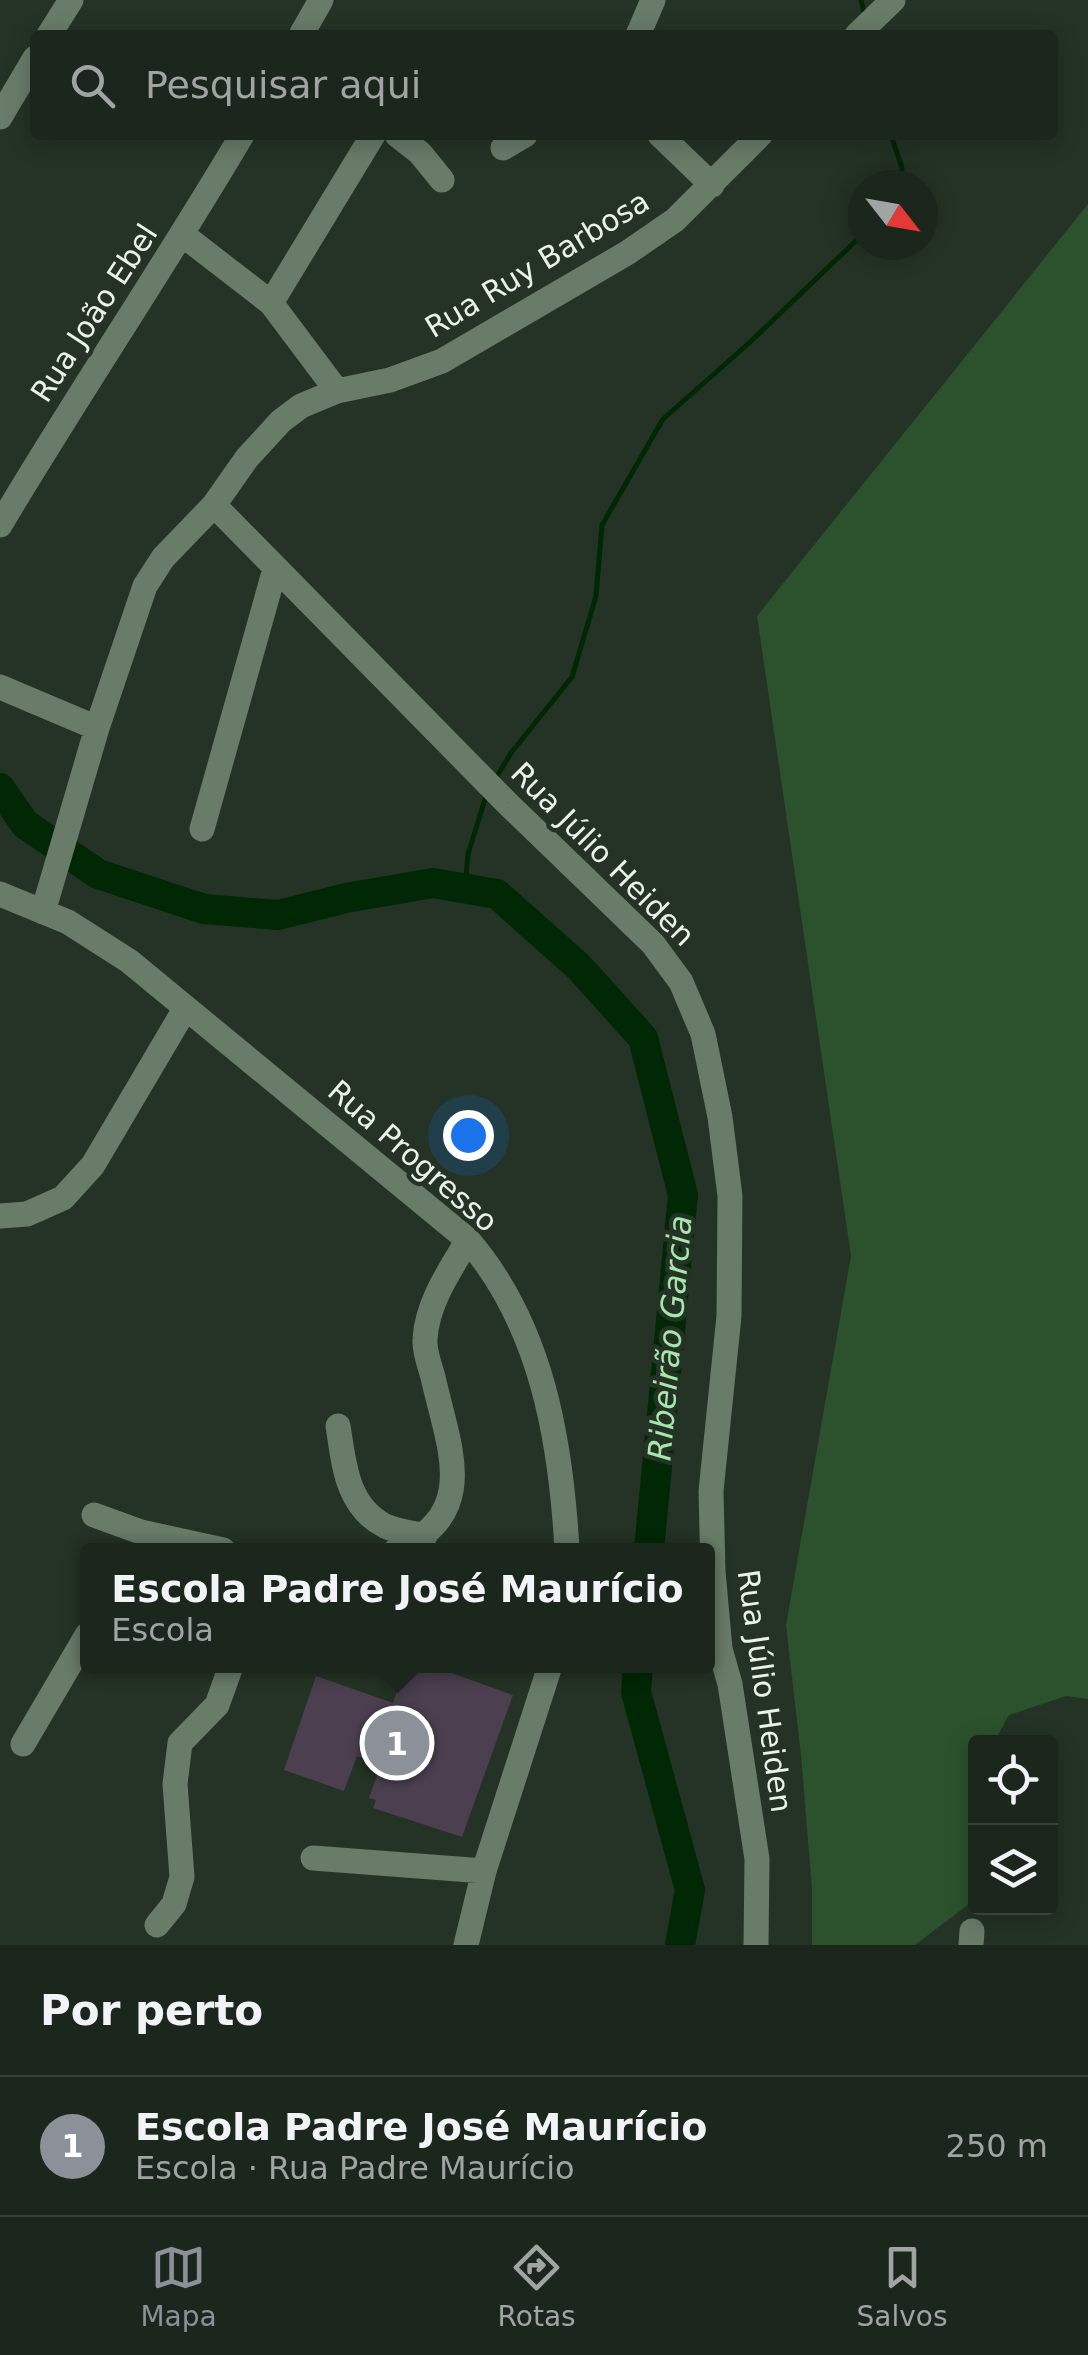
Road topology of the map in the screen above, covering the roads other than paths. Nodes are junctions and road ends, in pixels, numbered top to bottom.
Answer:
1 (71, 0) edge
2 (322, 0) edge
3 (653, 0) edge
4 (893, 0) edge
5 (865, 27) edge
6 (52, 30) edge
7 (304, 30) edge
8 (640, 30) edge
9 (30, 67) edge
10 (0, 118) edge
11 (239, 140) edge
12 (370, 140) edge
13 (404, 140) edge
14 (665, 140) edge
15 (755, 140) edge
16 (442, 180) dead end
17 (712, 184) junction
18 (183, 235) junction
19 (270, 303) junction
20 (337, 391) junction
21 (214, 505) junction
22 (0, 526) edge
23 (275, 569) junction
24 (0, 686) edge
25 (97, 728) junction
26 (202, 828) dead end
27 (0, 894) edge
28 (43, 912) junction
29 (185, 1009) junction
30 (0, 1216) edge
31 (468, 1240) junction
32 (338, 1426) dead end
33 (94, 1515) dead end
34 (425, 1536) junction
35 (136, 1541) edge
36 (410, 1543) edge
37 (567, 1543) edge
38 (713, 1543) edge
39 (715, 1594) edge
40 (80, 1647) edge
41 (229, 1673) edge
42 (548, 1673) edge
43 (23, 1744) dead end
44 (313, 1858) dead end
45 (484, 1871) junction
46 (157, 1925) dead end
47 (466, 1945) edge
48 (756, 1945) edge

1 - 6 street
2 - 7 street
3 - 8 street
4 - 5 street
9 - 10 street
11 - 18 street, Rua João Ebel
12 - 19 street
13 - 16 street
14 - 17 street
15 - 17 street, Rua Ruy Barbosa
17 - 20 street, Rua Ruy Barbosa
18 - 19 street
18 - 22 street, Rua João Ebel
19 - 20 street
20 - 21 street, Rua Ruy Barbosa
21 - 23 street, Rua Júlio Heiden
21 - 25 street, Rua Ruy Barbosa
23 - 26 street
23 - 38 street, Rua Júlio Heiden
24 - 25 street
25 - 28 street, Rua Ruy Barbosa
27 - 28 street, Rua Progresso
28 - 29 street, Rua Progresso
29 - 30 street
29 - 31 street, Rua Progresso
31 - 34 street
31 - 37 street, Rua Progresso
32 - 34 street
33 - 35 street
34 - 36 street
39 - 48 street, Rua Júlio Heiden
40 - 43 street
41 - 46 street
42 - 45 street
44 - 45 street
45 - 47 street

